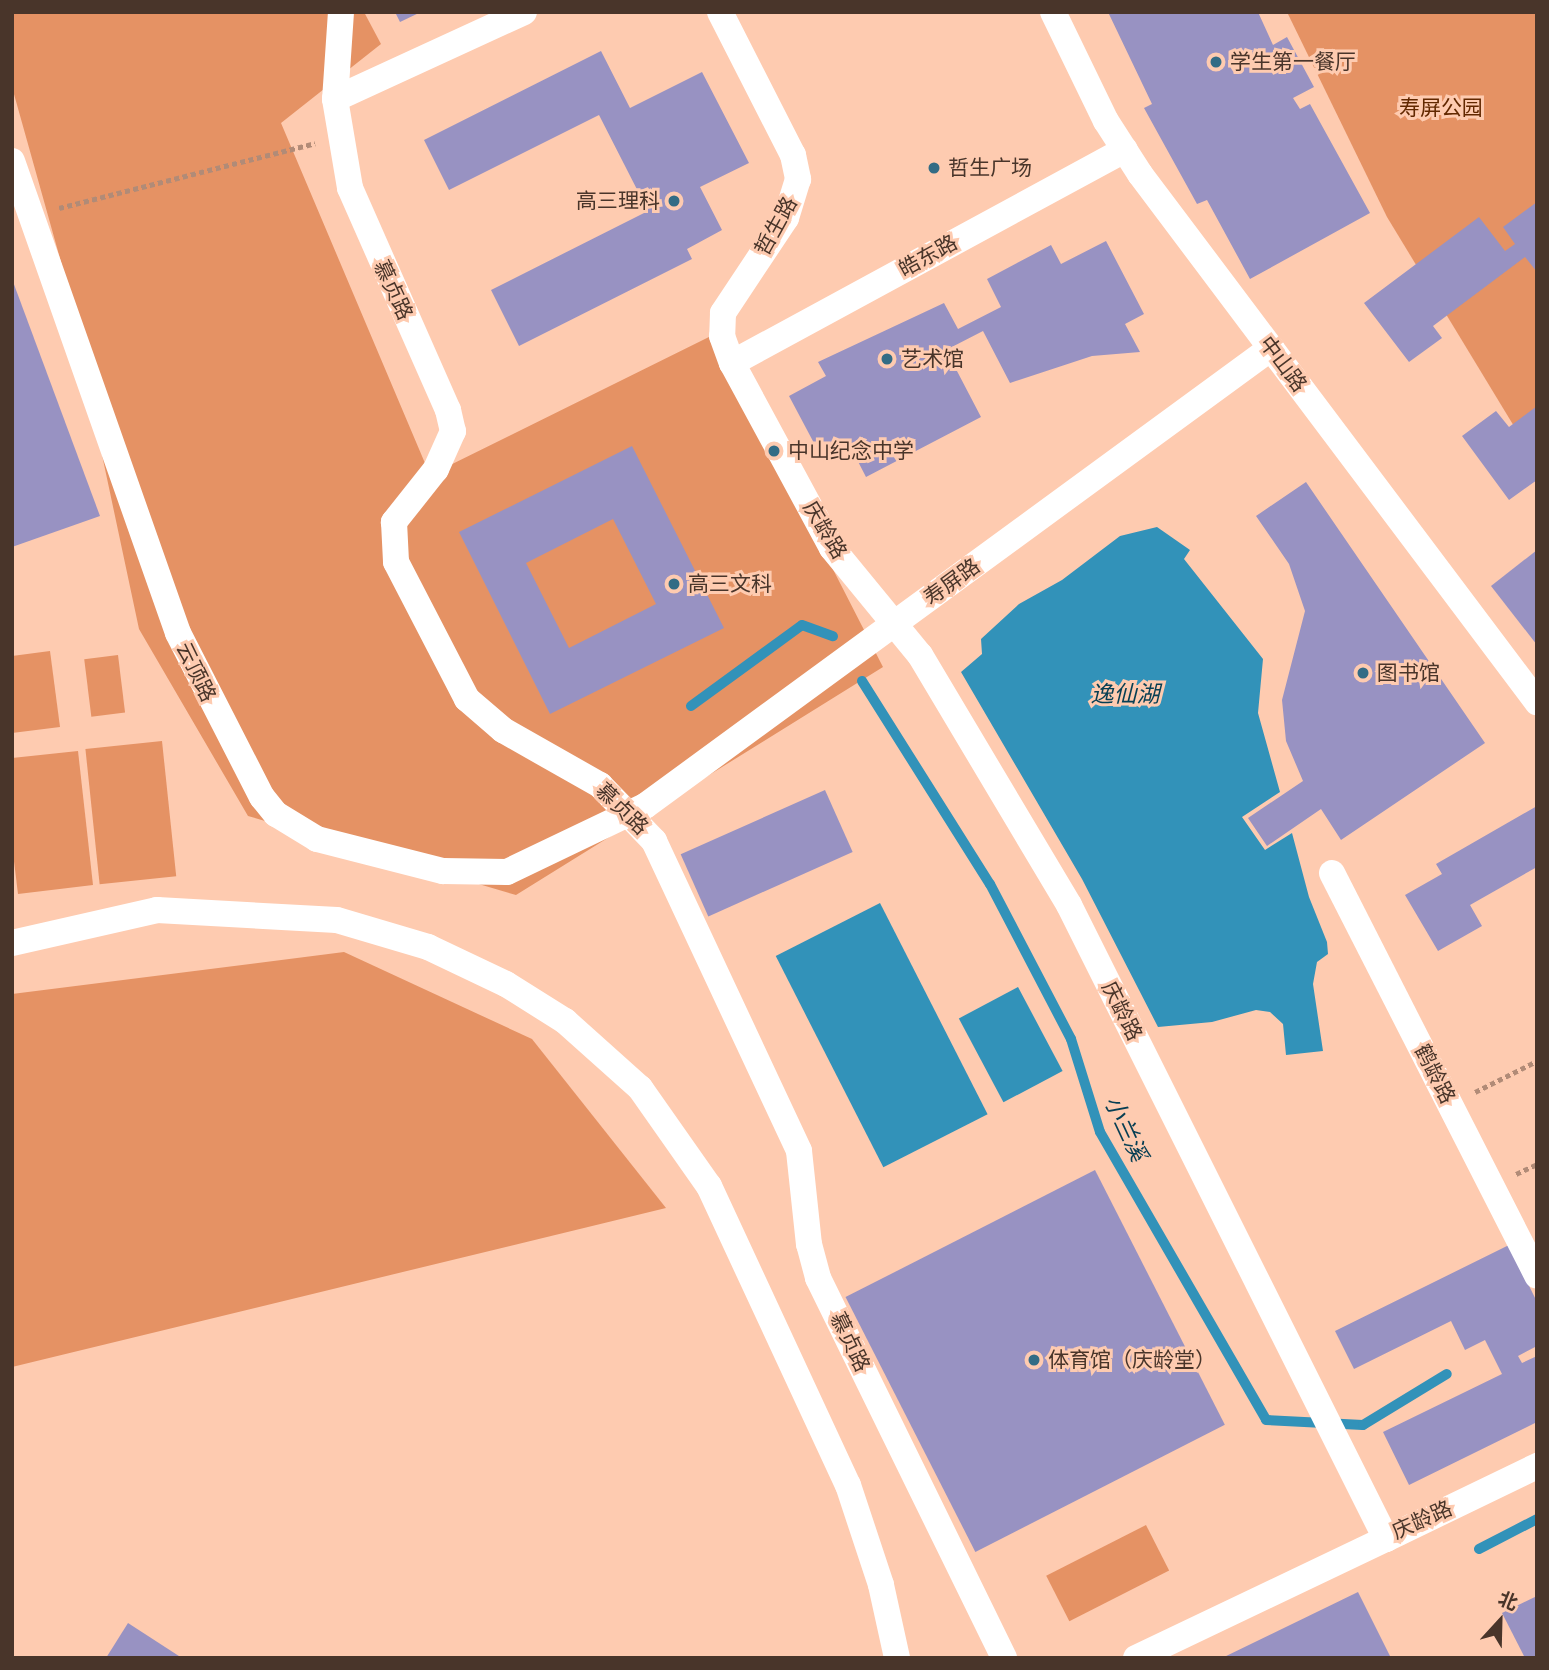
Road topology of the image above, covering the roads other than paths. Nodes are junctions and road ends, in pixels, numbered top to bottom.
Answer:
1 (323, 12) edge
2 (341, 12) edge
3 (524, 12) edge
4 (720, 12) edge
5 (1052, 12) edge
6 (335, 99) junction
7 (1125, 150) junction
8 (12, 161) edge
9 (1271, 348) junction
10 (732, 363) junction
11 (895, 624) junction
12 (1537, 702) edge
13 (631, 813) junction
14 (1332, 873) dead end
15 (12, 943) edge
16 (1537, 1276) edge
17 (1537, 1466) edge
18 (1386, 1539) junction
19 (897, 1658) edge
20 (1004, 1658) edge
21 (1136, 1658) edge

1 - 6 street
2 - 6 street, 慕贞路
3 - 6 street
4 - 10 street, 哲生路
5 - 7 street, 中山路
6 - 13 street, 慕贞路
7 - 9 street, 中山路
7 - 10 street, 皓东路
8 - 13 street, 云顶路
9 - 11 street, 寿屏路
9 - 12 street, 中山路
10 - 11 street, 庆龄路
11 - 13 street, 寿屏路
11 - 18 street, 庆龄路
13 - 20 street, 慕贞路
14 - 16 street, 鹤龄路
15 - 19 street
17 - 18 street, 庆龄路
18 - 21 street

